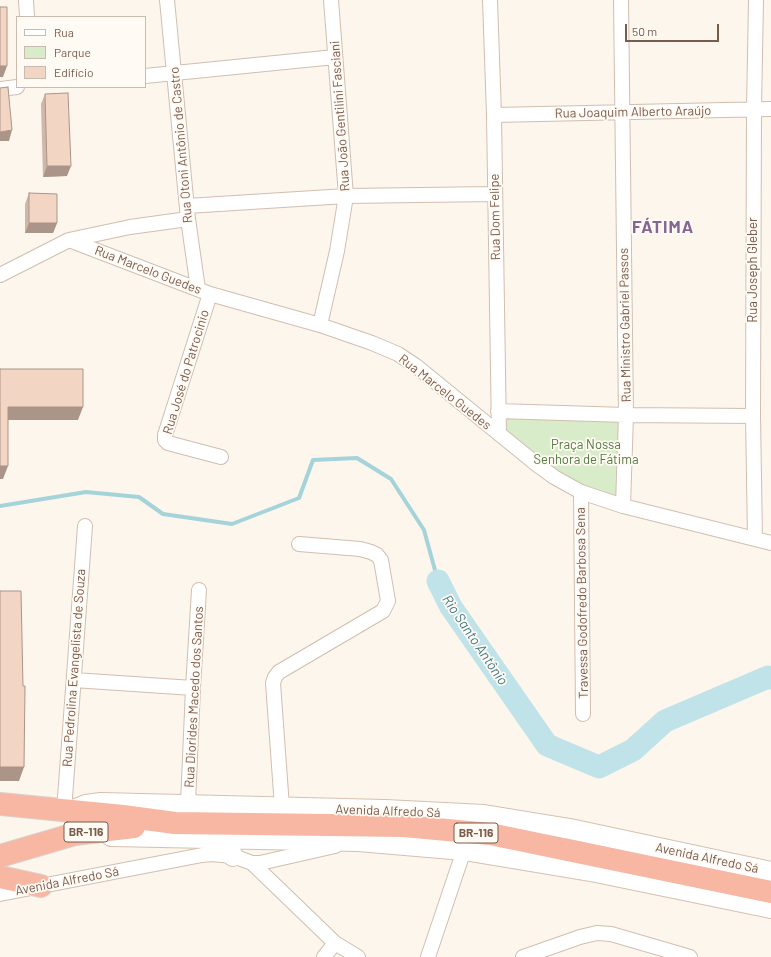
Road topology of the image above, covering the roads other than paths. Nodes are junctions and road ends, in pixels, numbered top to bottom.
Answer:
1 (26, 0) edge
2 (167, 0) edge
3 (331, 0) edge
4 (490, 0) edge
5 (621, 0) edge
6 (756, 0) edge
7 (27, 16) edge
8 (335, 57) junction
9 (174, 73) junction
10 (146, 76) edge
11 (16, 87) edge
12 (0, 89) edge
13 (754, 109) junction
14 (771, 109) edge
15 (623, 112) junction
16 (494, 115) junction
17 (494, 194) junction
18 (346, 196) junction
19 (188, 213) junction
20 (69, 240) junction
21 (0, 275) edge
22 (204, 292) junction
23 (320, 324) junction
24 (498, 411) junction
25 (626, 415) junction
26 (753, 416) junction
27 (499, 434) junction
28 (221, 457) dead end
29 (581, 492) junction
30 (623, 506) junction
31 (85, 526) dead end
32 (755, 539) junction
33 (771, 543) edge
34 (299, 544) dead end
35 (199, 590) dead end
36 (74, 680) junction
37 (193, 688) junction
38 (583, 714) dead end
39 (0, 804) edge
40 (188, 804) junction
41 (282, 807) junction
42 (68, 811) junction
43 (175, 823) junction
44 (75, 834) junction
45 (217, 838) junction
46 (358, 841) junction
47 (464, 850) junction
48 (0, 856) edge
49 (233, 856) junction
50 (252, 863) junction
51 (771, 872) edge
52 (0, 877) edge
53 (41, 886) junction
54 (771, 892) edge
55 (0, 894) edge
56 (771, 908) edge
57 (335, 943) junction
58 (562, 950) edge
59 (652, 952) edge
60 (324, 957) edge
61 (358, 957) edge
62 (428, 957) edge
63 (523, 957) edge
64 (690, 957) edge

1 - 7 street
2 - 9 street, Rua Otoni Antônio de Castro
3 - 8 street, Rua João Gentilini Fasciani
4 - 16 street, Rua Dom Felipe
5 - 15 street, Rua Ministro Gabriel Passos
6 - 13 street, Rua Joseph Gleber
8 - 9 street
8 - 18 street, Rua João Gentilini Fasciani
9 - 10 street
9 - 19 street, Rua Otoni Antônio de Castro
11 - 12 street
13 - 14 street, Rua Joaquim Alberto Araújo
13 - 15 street, Rua Joaquim Alberto Araújo
13 - 26 street, Rua Joseph Gleber
15 - 16 street, Rua Joaquim Alberto Araújo
15 - 25 street, Rua Ministro Gabriel Passos
16 - 17 street, Rua Dom Felipe
17 - 18 street
17 - 24 street, Rua Dom Felipe
18 - 19 street
18 - 23 street, Rua João Gentilini Fasciani
19 - 20 street
19 - 22 street, Rua Otoni Antônio de Castro
20 - 21 street
20 - 22 street, Rua Marcelo Guedes
22 - 23 street, Rua Marcelo Guedes
22 - 28 street, Rua José do Patrocinio
23 - 27 street, Rua Marcelo Guedes
24 - 25 street
24 - 27 street, Rua Dom Felipe
25 - 26 street
25 - 30 street, Rua Ministro Gabriel Passos
26 - 32 street, Rua Joseph Gleber
27 - 29 street, Rua Marcelo Guedes
29 - 30 street, Rua Marcelo Guedes
29 - 38 street, Travessa Godofredo Barbosa Sena
30 - 32 street, Rua Marcelo Guedes
31 - 36 street, Rua Pedrolina Evangelista de Souza
32 - 33 street, Rua Marcelo Guedes
34 - 41 street
35 - 37 street, Rua Diorides Macedo dos Santos
36 - 37 street
36 - 42 street, Rua Pedrolina Evangelista de Souza
37 - 40 street, Rua Diorides Macedo dos Santos
39 - 42 highway, Avenida Alfredo Sá / BR-116
40 - 41 street, Avenida Alfredo Sá
40 - 42 street, Avenida Alfredo Sá
41 - 51 street, Avenida Alfredo Sá
42 - 43 highway, Avenida Alfredo Sá / BR-116
43 - 44 highway, BR-116
43 - 54 highway, Avenida Alfredo Sá / BR-116
44 - 45 street
44 - 48 highway, BR-116
45 - 46 street
45 - 49 street
46 - 47 street
46 - 50 street
47 - 56 street
47 - 62 street
49 - 50 street, Avenida Alfredo Sá
49 - 53 street, Avenida Alfredo Sá
50 - 57 street
52 - 53 highway
53 - 55 street, Avenida Alfredo Sá
57 - 60 street
57 - 61 street
58 - 59 street
58 - 63 street
59 - 64 street

